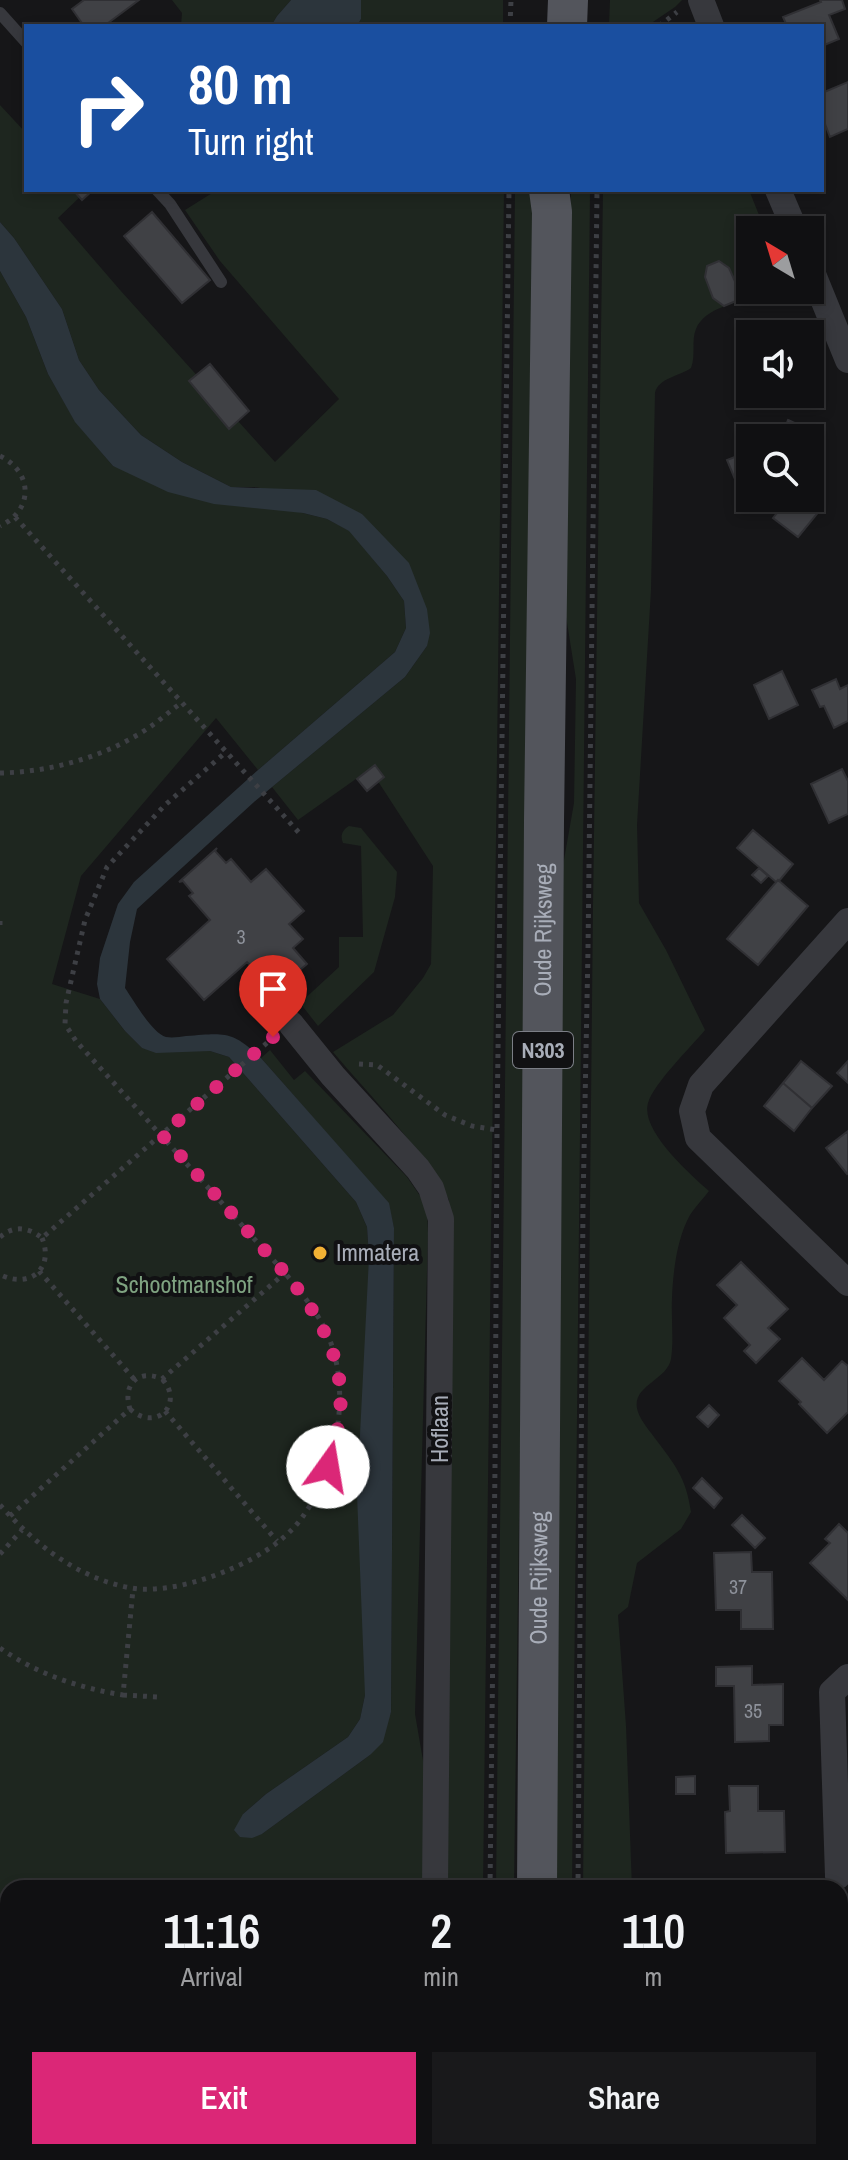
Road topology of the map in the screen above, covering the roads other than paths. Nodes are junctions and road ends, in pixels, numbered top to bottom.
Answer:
1 (540, 0) edge
2 (568, 0) edge
3 (701, 0) edge
4 (0, 13) edge
5 (541, 24) edge
6 (567, 24) edge
7 (710, 24) edge
8 (24, 40) edge
9 (159, 192) edge
10 (779, 192) edge
11 (552, 197) edge
12 (789, 216) edge
13 (221, 282) dead end
14 (824, 301) edge
15 (848, 360) edge
16 (848, 921) edge
17 (282, 1031) road end
18 (848, 1283) edge
19 (848, 1677) edge
20 (838, 1876) dead end
21 (435, 1880) edge
22 (537, 1880) edge

1 - 5 main road
2 - 6 main road
3 - 7 street
4 - 8 lane
9 - 13 lane
10 - 12 street
11 - 22 main road, Oude Rijksweg / N303
14 - 15 street
16 - 18 street
17 - 21 street, Hoflaan
19 - 20 street

